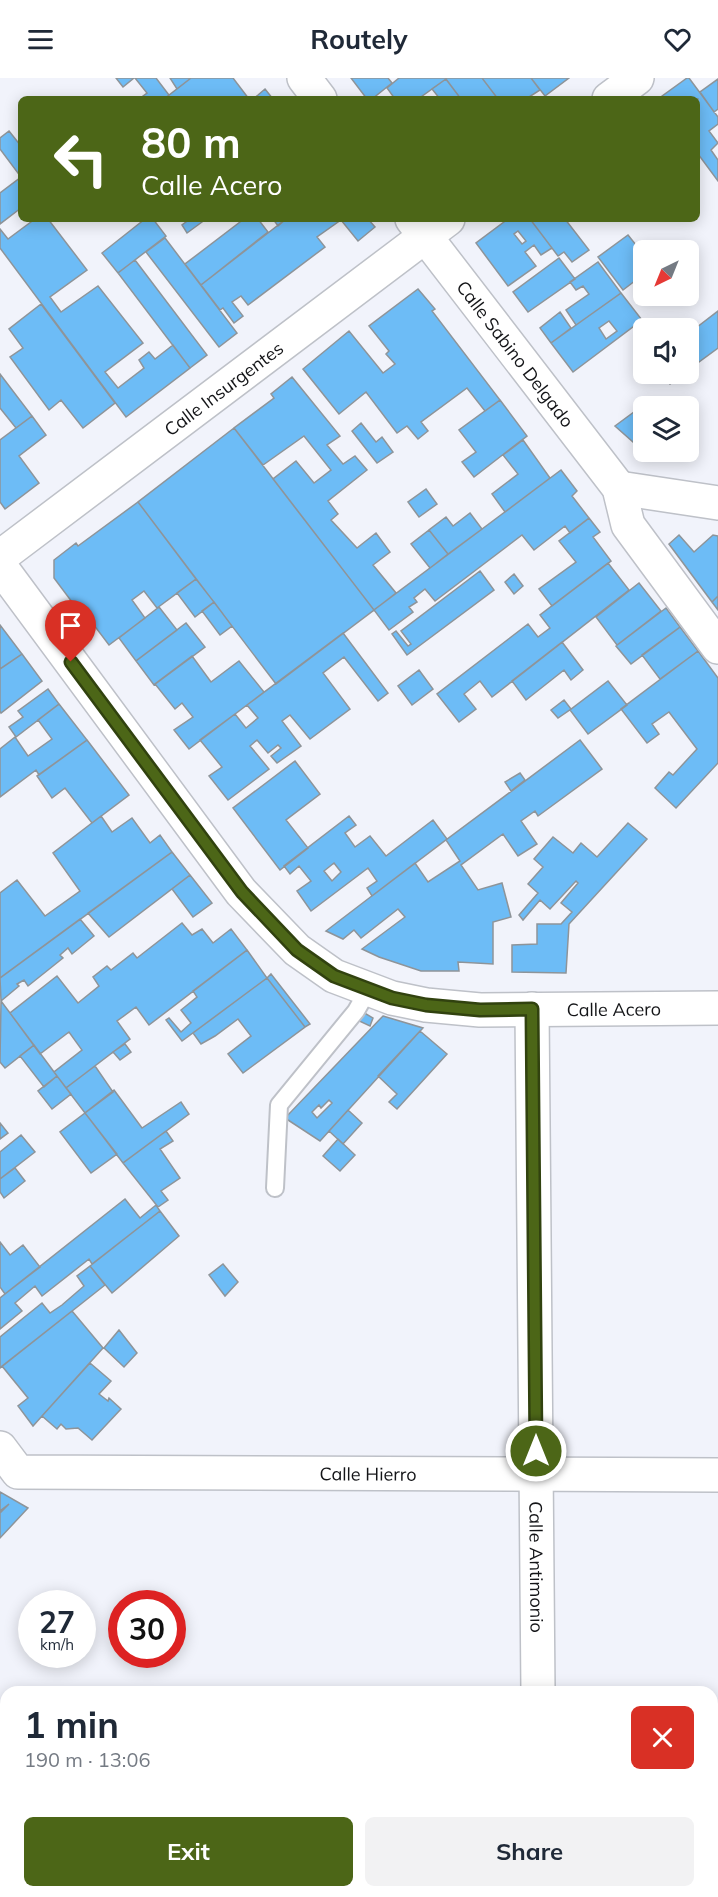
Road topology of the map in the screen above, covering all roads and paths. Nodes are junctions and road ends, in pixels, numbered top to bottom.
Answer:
1 (304, 78) edge
2 (637, 78) edge
3 (318, 96) edge
4 (613, 96) edge
5 (428, 225) edge
6 (619, 488) junction
7 (718, 503) edge
8 (0, 557) edge
9 (0, 566) edge
10 (718, 647) edge
11 (368, 990) junction
12 (718, 1008) edge
13 (532, 1009) junction
14 (274, 1188) dead end
15 (9, 1460) edge
16 (536, 1474) junction
17 (718, 1475) edge
18 (538, 1686) edge

1 - 3 street
2 - 4 street
5 - 6 street, Calle Sabino Delgado
5 - 8 street, Calle Insurgentes
6 - 7 street
6 - 10 street, Calle Sabino Delgado
9 - 11 street, Calle Acero
11 - 13 street, Calle Acero
11 - 14 lane
12 - 13 street, Calle Acero
13 - 16 street, Calle Antimonio
15 - 16 street, Calle Hierro
16 - 17 street, Calle Hierro
16 - 18 street, Calle Antimonio

